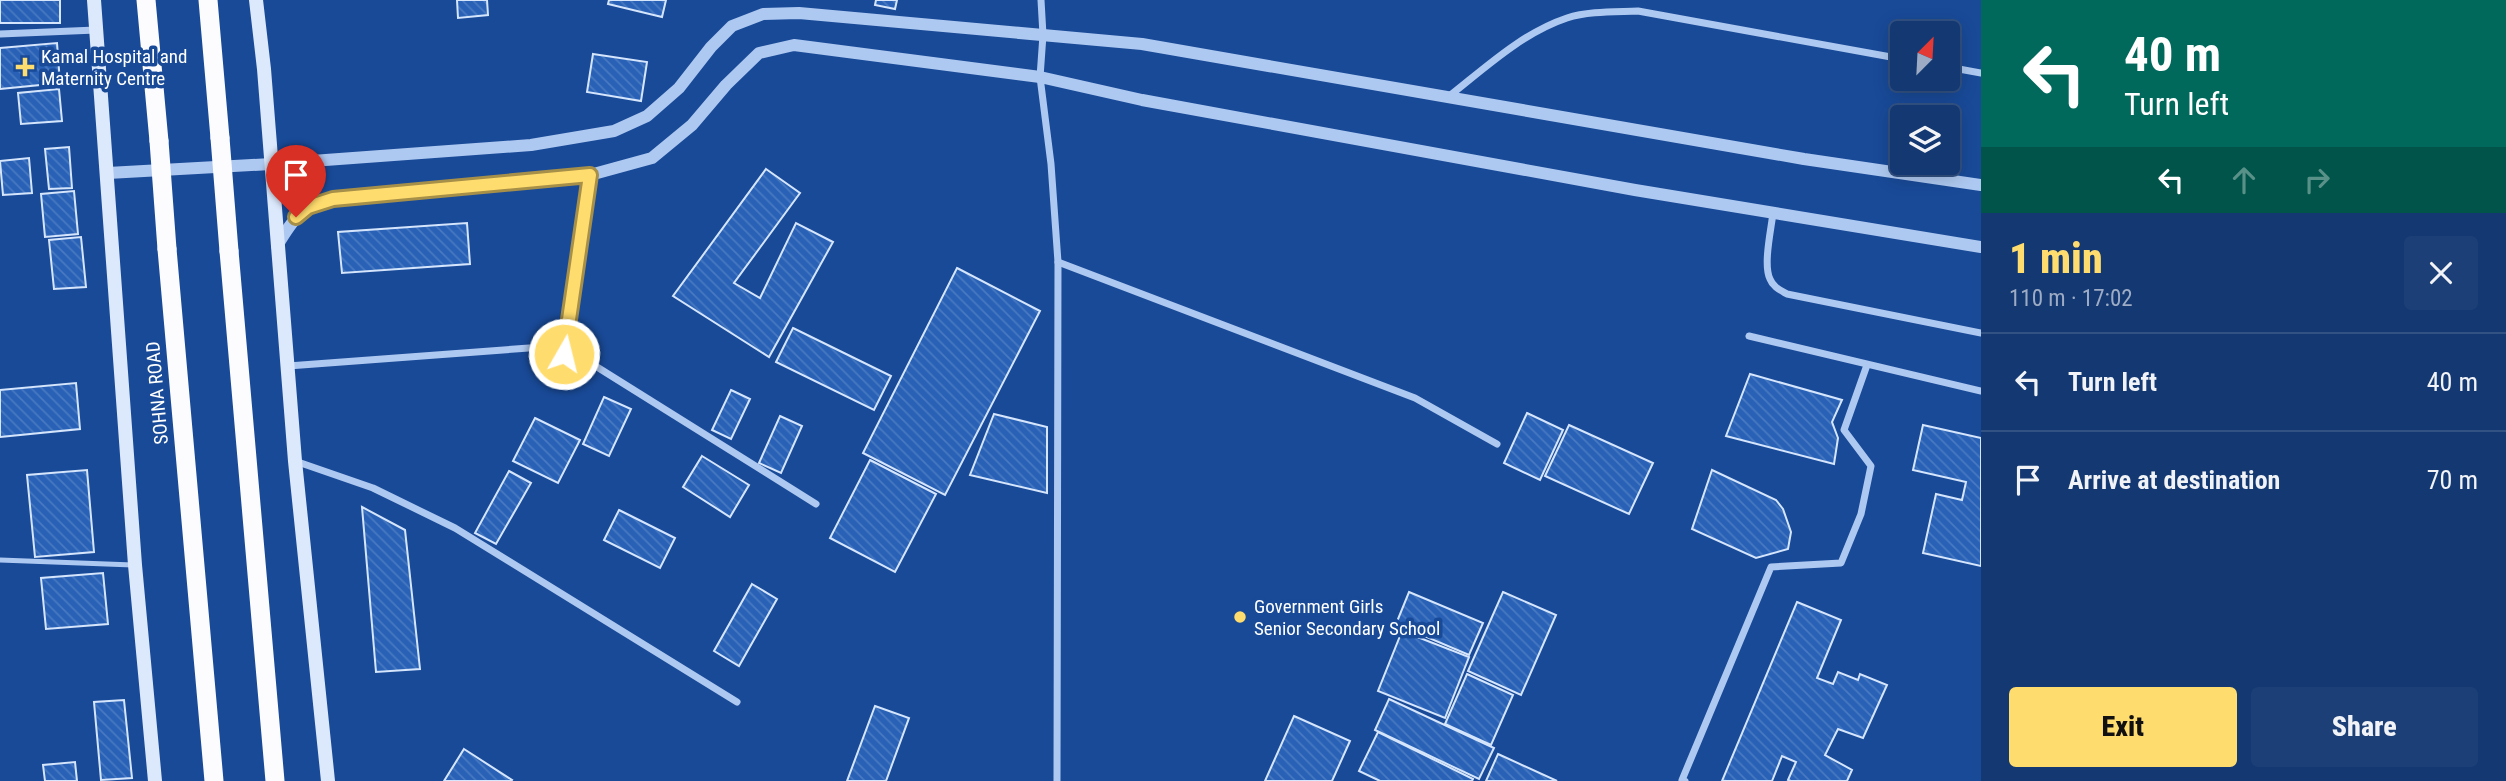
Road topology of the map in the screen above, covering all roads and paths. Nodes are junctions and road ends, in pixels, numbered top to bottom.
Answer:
1 (94, 0) edge
2 (146, 0) edge
3 (208, 0) edge
4 (256, 0) edge
5 (1041, 0) edge
6 (96, 30) junction
7 (0, 34) edge
8 (1043, 36) junction
9 (1890, 57) edge
10 (1960, 70) edge
11 (1981, 74) edge
12 (1040, 77) junction
13 (1448, 97) junction
14 (271, 164) junction
15 (108, 173) junction
16 (590, 175) junction
17 (1981, 185) edge
18 (1773, 213) junction
19 (278, 246) junction
20 (1981, 247) edge
21 (1058, 262) junction
22 (1981, 333) edge
23 (1749, 336) dead end
24 (564, 354) junction
25 (1867, 365) junction
26 (287, 366) junction
27 (1981, 391) edge
28 (1497, 444) dead end
29 (295, 461) junction
30 (816, 505) dead end
31 (0, 559) edge
32 (135, 565) junction
33 (737, 702) dead end
34 (155, 781) edge
35 (214, 781) edge
36 (275, 781) edge
37 (328, 781) edge
38 (1057, 781) edge
39 (1685, 781) edge

1 - 6 main road
2 - 35 highway, SOHNA ROAD, bridge
3 - 36 highway, bridge
4 - 14 main road
5 - 8 street
6 - 7 street
6 - 15 main road
8 - 12 street
8 - 13 street
8 - 14 street
9 - 13 street
10 - 11 street
12 - 16 street
12 - 18 street
12 - 21 street
13 - 17 street
14 - 15 street
14 - 19 main road
15 - 32 main road
16 - 19 street
16 - 24 street
18 - 20 street
18 - 22 street
19 - 26 main road
21 - 28 street
21 - 38 street
23 - 25 street
24 - 26 street
24 - 30 street
25 - 27 street
25 - 39 street
26 - 29 main road
29 - 33 street
29 - 37 main road
31 - 32 lane
32 - 34 main road

